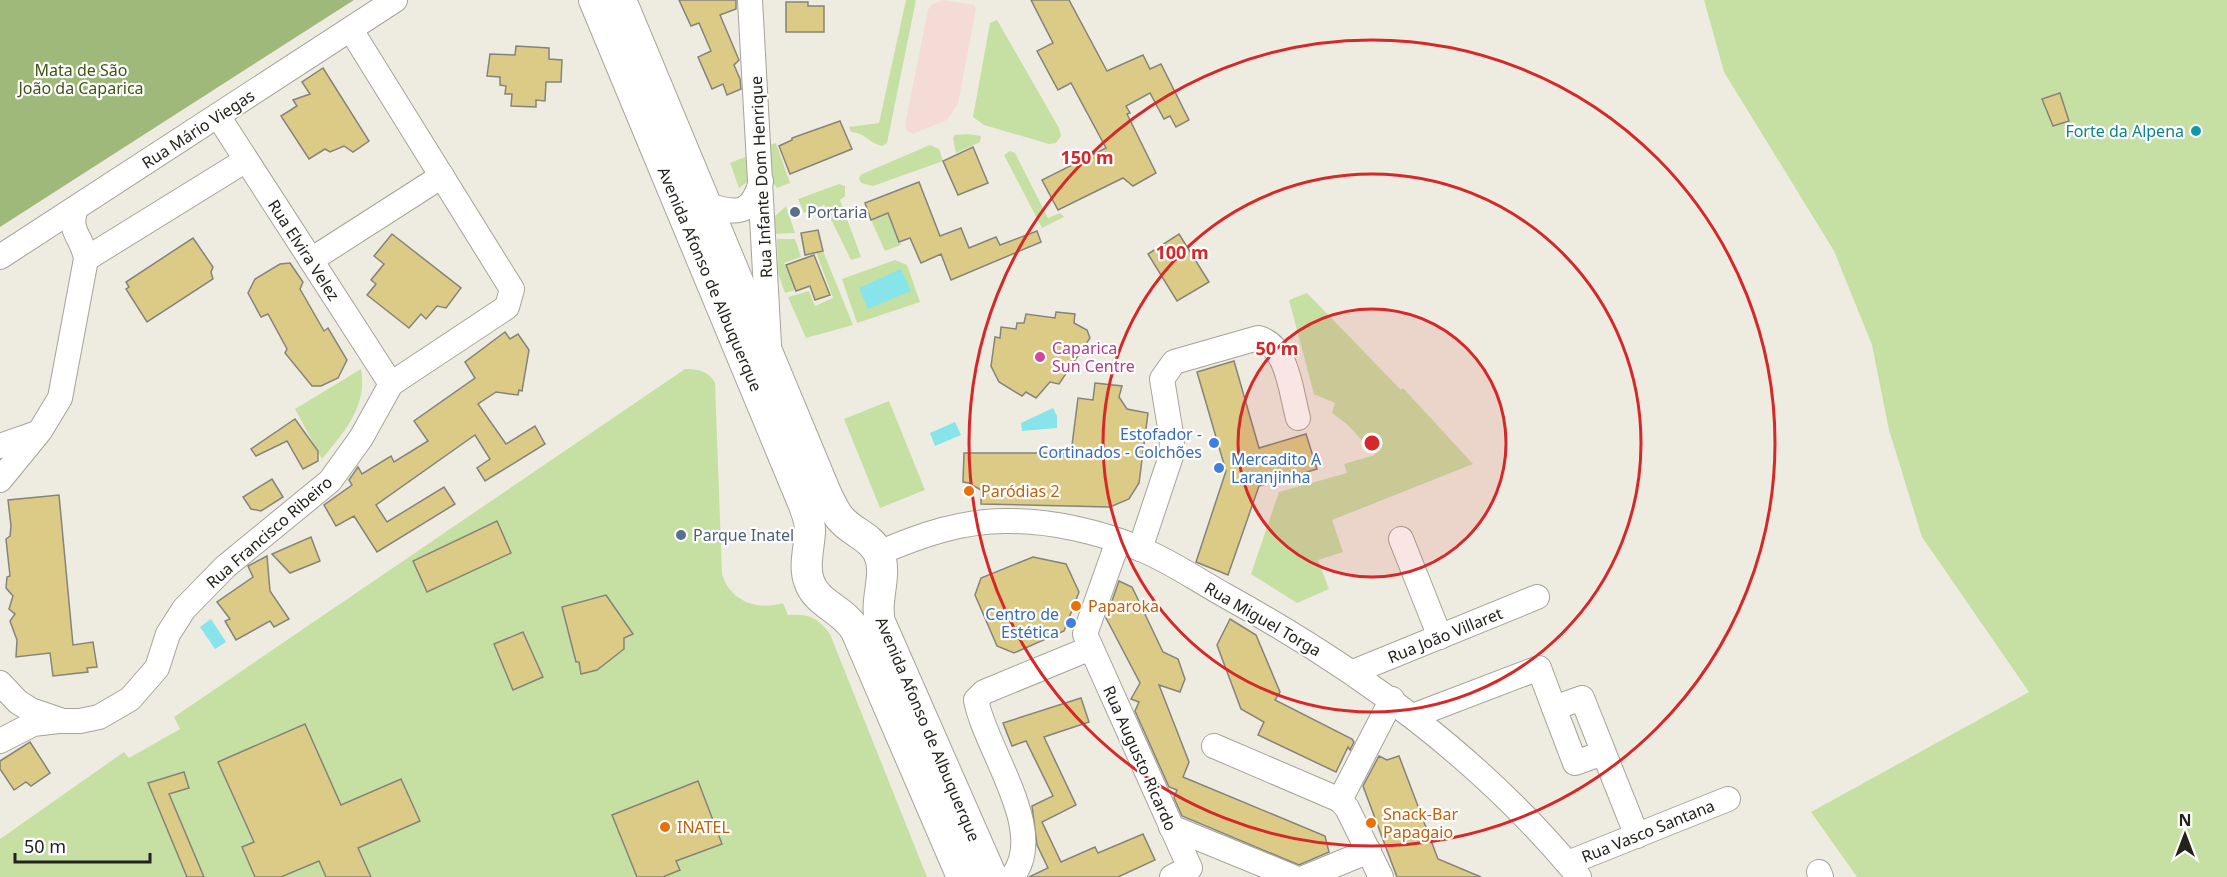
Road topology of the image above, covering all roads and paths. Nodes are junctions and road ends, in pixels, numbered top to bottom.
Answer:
1 (395, 0) edge
2 (594, 0) edge
3 (621, 0) edge
4 (750, 0) edge
5 (351, 30) junction
6 (218, 116) junction
7 (246, 160) junction
8 (442, 176) junction
9 (761, 181) junction
10 (708, 205) junction
11 (76, 208) junction
12 (0, 257) edge
13 (86, 259) junction
14 (311, 260) junction
15 (769, 353) junction
16 (391, 384) junction
17 (1298, 418) dead end
18 (40, 431) junction
19 (0, 446) edge
20 (0, 480) edge
21 (1401, 539) dead end
22 (1129, 545) junction
23 (874, 556) junction
24 (807, 561) junction
25 (1537, 597) dead end
26 (824, 600) junction
27 (1440, 637) junction
28 (1091, 648) junction
29 (1353, 672) junction
30 (0, 683) edge
31 (1392, 699) junction
32 (1413, 716) junction
33 (63, 721) junction
34 (0, 741) edge
35 (1214, 746) dead end
36 (1728, 799) dead end
37 (1340, 800) junction
38 (1171, 827) junction
39 (1637, 836) junction
40 (1369, 851) junction
41 (1574, 870) edge
42 (1181, 873) edge
43 (962, 877) edge
44 (992, 877) edge
45 (1012, 877) edge
46 (1293, 877) edge
47 (1306, 877) edge
48 (1382, 877) edge

1 - 5 street, Rua Mário Viegas
2 - 24 main road, Avenida Afonso de Albuquerque
3 - 10 main road, Avenida Afonso de Albuquerque
4 - 9 street, Rua Infante Dom Henrique
5 - 6 street, Rua Mário Viegas
5 - 8 street, Rua Francisco Ribeiro
6 - 7 street, Rua Elvira Velez
6 - 11 street, Rua Mário Viegas
7 - 13 street
7 - 14 street, Rua Elvira Velez
8 - 14 street
8 - 16 street, Rua Francisco Ribeiro
9 - 10 street
9 - 15 street, Rua Infante Dom Henrique
10 - 15 main road, Avenida Afonso de Albuquerque
11 - 12 street, Rua Mário Viegas
11 - 13 street
13 - 18 street
14 - 16 street, Rua Elvira Velez
15 - 23 main road, Avenida Afonso de Albuquerque
16 - 33 street, Rua Francisco Ribeiro
17 - 22 street, Rua Augusto Ricardo
18 - 19 street
18 - 20 street
21 - 27 street
22 - 23 street, Rua Miguel Torga
22 - 28 street, Rua Augusto Ricardo
22 - 29 street, Rua Miguel Torga
23 - 24 main road
23 - 26 main road, Avenida Afonso de Albuquerque
23 - 44 main road, Avenida Afonso de Albuquerque
24 - 26 main road, Avenida Afonso de Albuquerque
25 - 27 street, Rua João Villaret
26 - 43 main road, Avenida Afonso de Albuquerque
27 - 29 street, Rua João Villaret
28 - 38 street, Rua Augusto Ricardo
28 - 45 street
29 - 31 street, Rua Miguel Torga
30 - 33 street, Rua Francisco Ribeiro
31 - 32 street, Rua Miguel Torga
31 - 37 street
32 - 39 street
32 - 41 street, Rua Miguel Torga
33 - 34 street
35 - 37 street
36 - 39 street, Rua Vasco Santana
37 - 40 street
38 - 42 street, Rua Augusto Ricardo
38 - 46 street
39 - 41 street, Rua Vasco Santana
40 - 47 street
40 - 48 street

